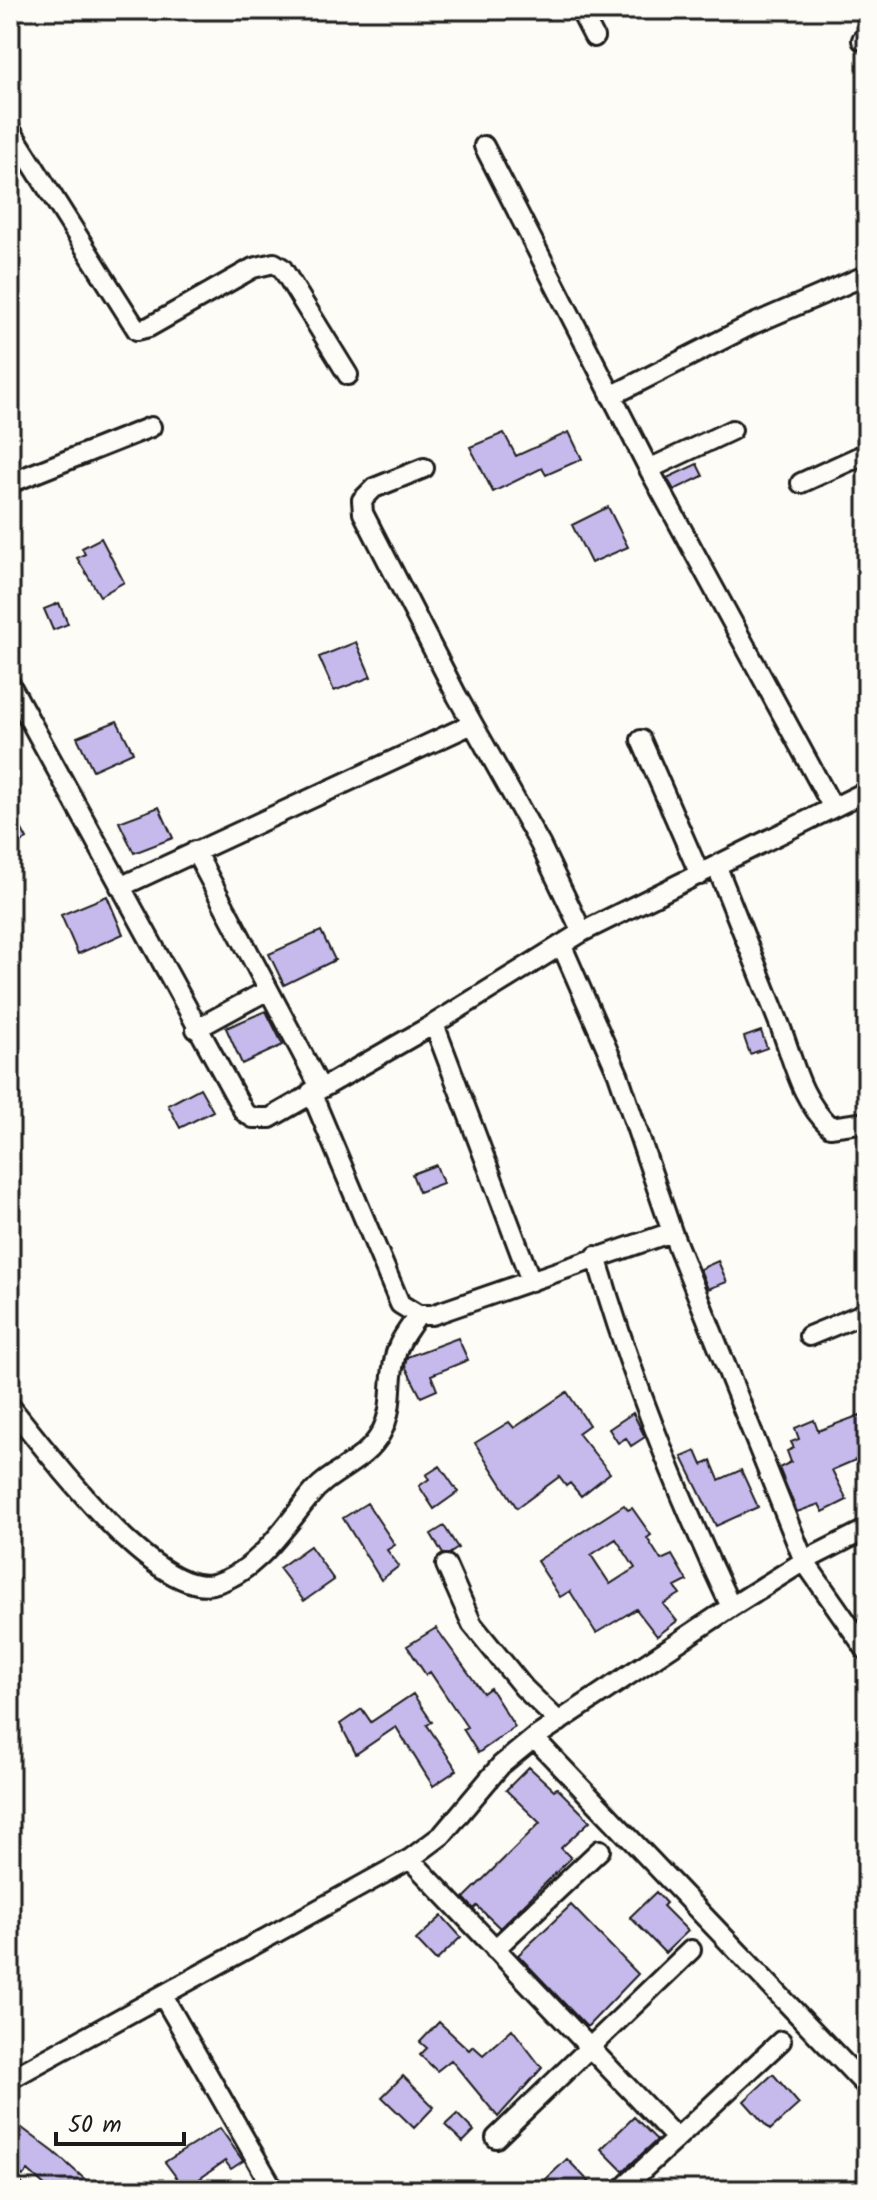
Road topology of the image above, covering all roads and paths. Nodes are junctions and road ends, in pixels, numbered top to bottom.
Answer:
1 (580, 10) edge
2 (594, 37) dead end
3 (10, 129) edge
4 (484, 146) dead end
5 (867, 275) edge
6 (348, 375) dead end
7 (611, 396) junction
8 (151, 427) dead end
9 (732, 430) dead end
10 (867, 453) edge
11 (424, 468) dead end
12 (649, 469) junction
13 (10, 483) edge
14 (801, 483) dead end
15 (10, 684) edge
16 (472, 724) junction
17 (641, 740) dead end
18 (867, 791) edge
19 (832, 806) junction
20 (195, 851) junction
21 (708, 871) junction
22 (120, 887) junction
23 (582, 932) junction
24 (562, 946) junction
25 (268, 990) junction
26 (434, 1024) junction
27 (196, 1029) junction
28 (316, 1089) junction
29 (867, 1122) edge
30 (672, 1232) junction
31 (596, 1256) junction
32 (531, 1281) junction
33 (867, 1312) edge
34 (418, 1315) junction
35 (809, 1336) dead end
36 (10, 1406) edge
37 (867, 1529) edge
38 (804, 1561) junction
39 (446, 1565) dead end
40 (731, 1607) junction
41 (867, 1651) edge
42 (559, 1722) junction
43 (534, 1738) junction
44 (600, 1850) dead end
45 (410, 1859) junction
46 (495, 1949) junction
47 (691, 1950) dead end
48 (163, 1996) junction
49 (781, 2041) dead end
50 (588, 2046) junction
51 (10, 2079) edge
52 (867, 2087) edge
53 (496, 2138) dead end
54 (676, 2138) junction
55 (274, 2190) edge
56 (621, 2190) edge

1 - 2 street
3 - 6 street
4 - 7 street
5 - 7 street
7 - 12 street
8 - 13 street
9 - 12 street
10 - 14 street
11 - 16 street
12 - 19 street
15 - 22 street
16 - 20 street
16 - 23 street
17 - 21 street
18 - 19 street
19 - 21 street
20 - 22 street
20 - 25 street
21 - 23 street
21 - 29 street
22 - 27 street
23 - 24 street
24 - 26 street
24 - 30 street
25 - 27 street
25 - 28 street
26 - 28 street
26 - 32 street
27 - 28 street
28 - 34 street
30 - 31 street
30 - 38 street
31 - 32 street
31 - 40 street
32 - 34 street
33 - 35 street
34 - 36 street
37 - 38 street
38 - 40 street
38 - 41 street
39 - 42 street
40 - 42 street
42 - 43 street
43 - 45 street
43 - 52 street
44 - 46 street
45 - 46 street
45 - 48 street
46 - 50 street
47 - 50 street
48 - 51 street
48 - 55 street
49 - 54 street
50 - 53 street
50 - 54 street
54 - 56 street

